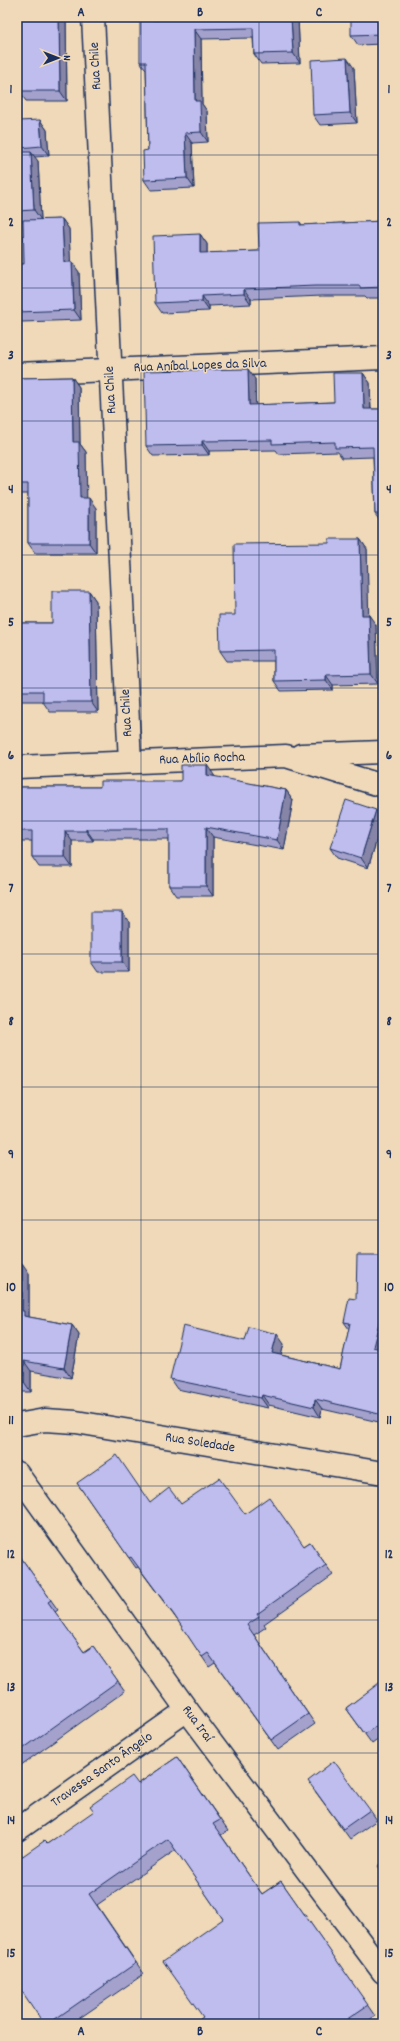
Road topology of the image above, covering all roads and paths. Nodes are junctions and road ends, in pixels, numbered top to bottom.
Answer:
1 (93, 17) edge
2 (383, 358) edge
3 (110, 370) junction
4 (17, 374) edge
5 (383, 752) edge
6 (286, 756) junction
7 (130, 762) junction
8 (17, 767) edge
9 (383, 786) edge
10 (17, 1425) edge
11 (17, 1473) edge
12 (383, 1473) edge
13 (187, 1710) junction
14 (17, 1830) edge
15 (383, 1972) edge

1 - 3 street, Rua Chile
2 - 3 street, Rua Aníbal Lopes da Silva
3 - 4 street, Rua Aníbal Lopes da Silva
3 - 7 street, Rua Chile
5 - 6 street
6 - 7 street, Rua Abílio Rocha
6 - 9 street, Rua Abílio Rocha
7 - 8 street, Rua Abílio Rocha
10 - 12 street, Rua Soledade
11 - 13 street, Rua Iraí
13 - 14 street, Travessa Santo Ângelo
13 - 15 street, Rua Iraí

